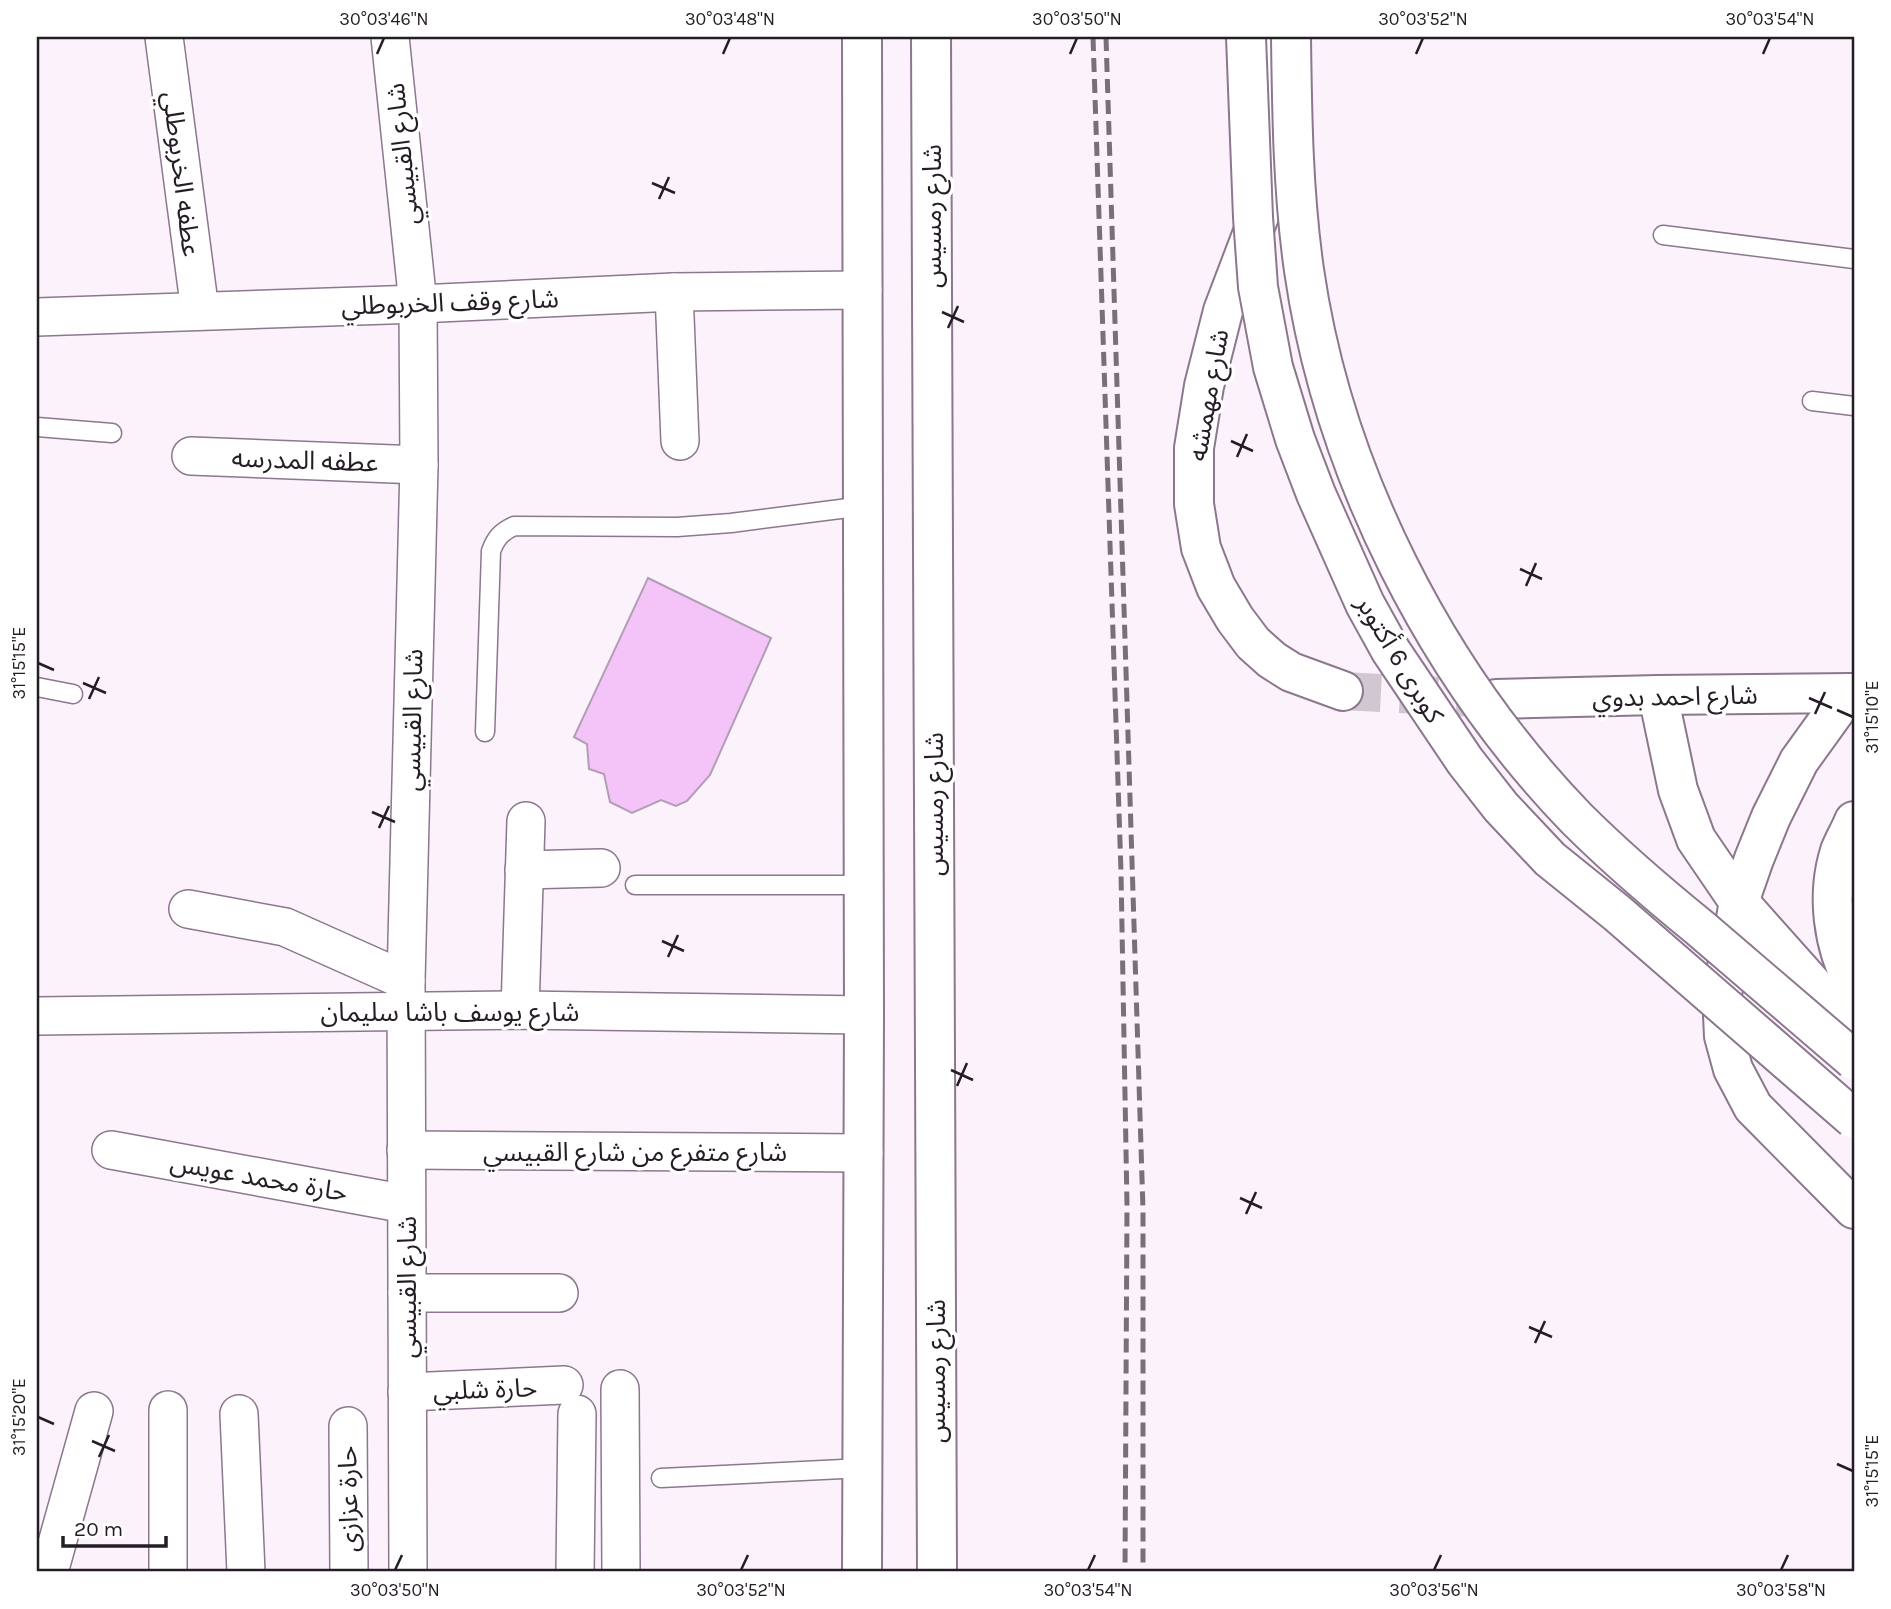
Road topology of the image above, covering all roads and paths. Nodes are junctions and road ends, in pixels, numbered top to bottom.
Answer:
1 (164, 37) edge
2 (390, 37) edge
3 (862, 37) edge
4 (931, 37) edge
5 (1266, 39) edge
6 (1663, 234) dead end
7 (1854, 259) edge
8 (863, 290) junction
9 (674, 292) junction
10 (418, 303) junction
11 (200, 311) junction
12 (37, 317) edge
13 (1812, 401) dead end
14 (1854, 406) edge
15 (37, 428) edge
16 (112, 433) dead end
17 (680, 440) dead end
18 (191, 456) dead end
19 (419, 465) junction
20 (864, 506) junction
21 (37, 687) edge
22 (1343, 691) tunnel mouth
23 (1851, 693) edge
24 (73, 694) dead end
25 (1658, 695) junction
26 (1496, 699) tunnel mouth
27 (485, 732) dead end
28 (526, 821) dead end
29 (1854, 821) edge
30 (601, 868) dead end
31 (524, 870) junction
32 (635, 885) dead end
33 (864, 885) junction
34 (1739, 902) junction
35 (188, 909) dead end
36 (1854, 985) edge
37 (406, 996) junction
38 (520, 1010) junction
39 (864, 1015) junction
40 (37, 1016) edge
41 (1854, 1031) edge
42 (1854, 1060) edge
43 (1854, 1098) edge
44 (1854, 1119) edge
45 (111, 1150) dead end
46 (406, 1150) junction
47 (864, 1153) junction
48 (406, 1204) junction
49 (1854, 1209) edge
50 (407, 1293) junction
51 (559, 1293) dead end
52 (620, 1389) dead end
53 (407, 1392) junction
54 (168, 1409) dead end
55 (94, 1411) dead end
56 (239, 1414) dead end
57 (348, 1426) dead end
58 (863, 1468) junction
59 (661, 1478) dead end
60 (49, 1572) edge
61 (168, 1572) edge
62 (246, 1572) edge
63 (349, 1572) edge
64 (408, 1572) edge
65 (575, 1572) edge
66 (621, 1572) edge
67 (862, 1572) edge
68 (937, 1572) edge

1 - 11 street, عطفه الخربوطلي
2 - 10 street, شارع القبيسي
3 - 8 main road
4 - 68 main road, شارع رمسيس
5 - 22 main road, شارع مهمشه
5 - 42 main road, كوبرى 6 أكتوبر, bridge
5 - 43 main road
5 - 44 main road, كوبرى 6 أكتوبر, bridge
6 - 7 lane
8 - 9 street, شارع وقف الخربوطلي
8 - 20 main road
9 - 10 street, شارع وقف الخربوطلي
9 - 17 street
10 - 11 street, شارع وقف الخربوطلي
10 - 19 street, شارع القبيسي
11 - 12 street, شارع وقف الخربوطلي
13 - 14 lane
15 - 16 lane
18 - 19 street, عطفه المدرسه
19 - 37 street, شارع القبيسي
20 - 27 lane
20 - 33 main road
21 - 24 lane
23 - 25 main road, شارع احمد بدوي
23 - 34 main road
25 - 26 main road, شارع احمد بدوي
25 - 34 main road
28 - 31 street
29 - 36 main road
30 - 31 street
31 - 38 street
32 - 33 lane
33 - 39 main road
34 - 41 main road
34 - 49 main road
35 - 37 street
37 - 38 street, شارع يوسف باشا سليمان
37 - 40 street, شارع يوسف باشا سليمان
37 - 46 street, شارع القبيسي
38 - 39 street, شارع يوسف باشا سليمان
39 - 47 main road
45 - 48 street, حارة محمد عويس
46 - 47 street, شارع متفرع من شارع القبيسي
46 - 48 street, شارع القبيسي
47 - 58 main road
48 - 50 street, شارع القبيسي
50 - 51 street
50 - 53 street, شارع القبيسي
52 - 66 street
53 - 64 street, شارع القبيسي
53 - 65 street, حارة شلبي
54 - 61 street
55 - 60 street
56 - 62 street
57 - 63 street, حارة عزازى
58 - 59 lane
58 - 67 main road

